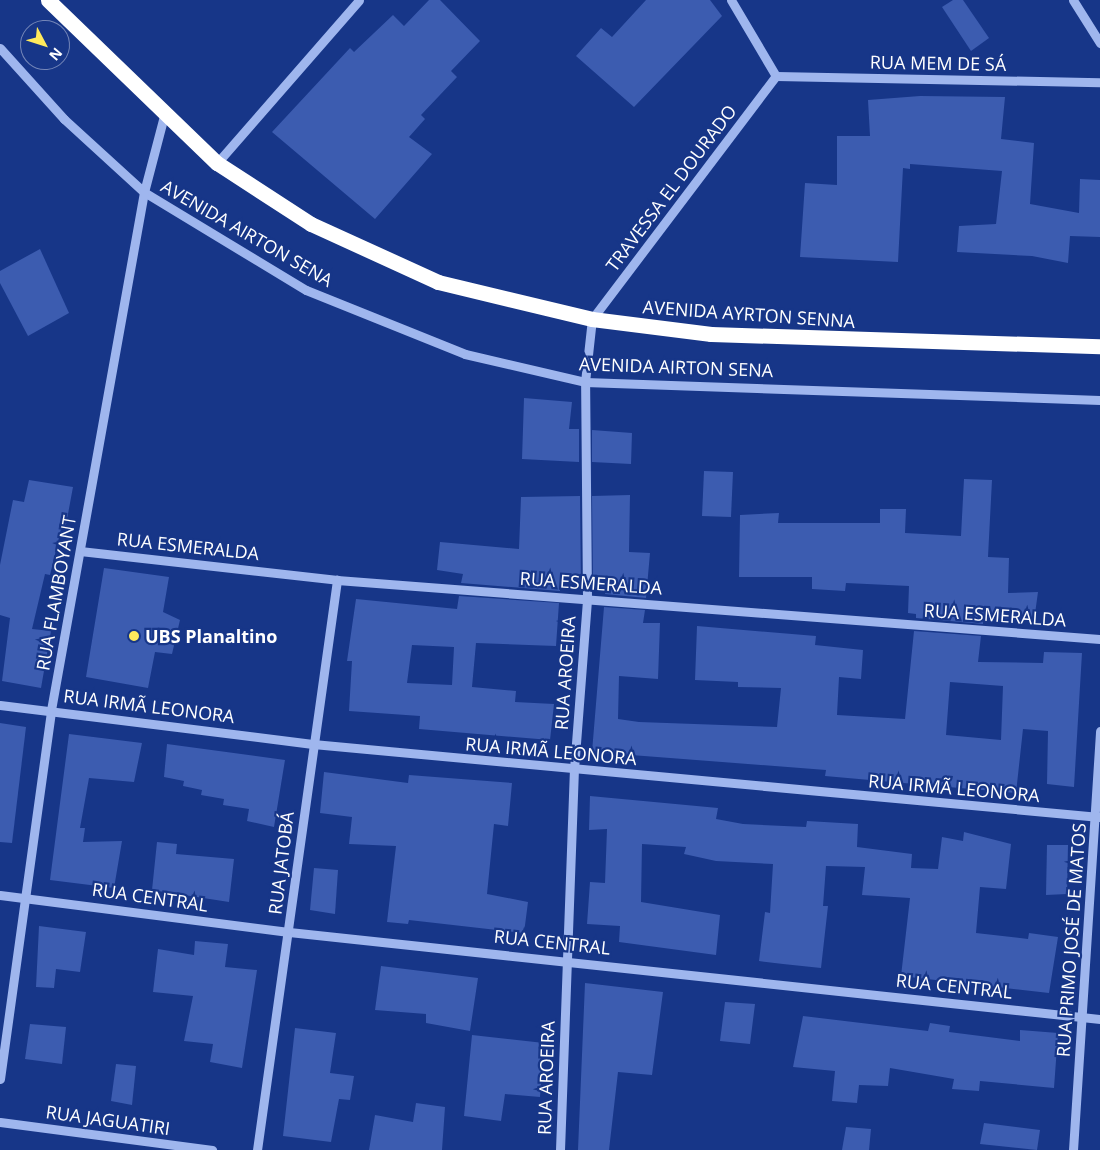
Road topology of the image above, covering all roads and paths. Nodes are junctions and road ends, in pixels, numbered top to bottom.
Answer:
1 (48, 0) edge
2 (359, 0) edge
3 (731, 0) edge
4 (1074, 0) edge
5 (1100, 43) edge
6 (0, 48) edge
7 (776, 76) junction
8 (1100, 82) edge
9 (164, 116) junction
10 (217, 163) junction
11 (144, 192) junction
12 (592, 319) junction
13 (1100, 346) edge
14 (585, 382) junction
15 (1100, 400) edge
16 (80, 551) junction
17 (337, 580) junction
18 (587, 599) junction
19 (1100, 639) edge
20 (0, 706) edge
21 (51, 710) junction
22 (1100, 731) edge
23 (313, 744) junction
24 (574, 769) junction
25 (1098, 817) edge
26 (0, 895) edge
27 (24, 896) junction
28 (289, 932) junction
29 (567, 959) junction
30 (1082, 1017) junction
31 (1100, 1020) edge
32 (0, 1079) edge
33 (0, 1122) edge
34 (212, 1150) edge
35 (257, 1150) edge
36 (560, 1150) edge
37 (1073, 1150) edge

1 - 9 highway, AVENIDA AYRTON SENNA
2 - 10 street
3 - 7 street
4 - 5 street
6 - 11 street, AVENIDA AIRTON SENA
7 - 8 street, RUA MEM DE SÁ
7 - 12 street, TRAVESSA EL DOURADO
9 - 10 highway, AVENIDA AYRTON SENNA
9 - 11 street, RUA FLAMBOYANT
10 - 12 highway, AVENIDA AYRTON SENNA
11 - 14 street, AVENIDA AIRTON SENA
11 - 16 street, RUA FLAMBOYANT
12 - 13 highway, AVENIDA AYRTON SENNA
12 - 14 street, RUA AROEIRA
14 - 15 street, AVENIDA AIRTON SENA
14 - 18 street, RUA AROEIRA
16 - 17 street, RUA ESMERALDA
16 - 21 street, RUA FLAMBOYANT
17 - 18 street, RUA ESMERALDA
17 - 23 street, RUA JATOBÁ
18 - 19 street, RUA ESMERALDA
18 - 24 street, RUA AROEIRA
20 - 21 street, RUA IRMÃ LEONORA
21 - 23 street, RUA IRMÃ LEONORA
21 - 27 street, RUA FLAMBOYANT
22 - 25 street, RUA PRIMO JOSÉ DE MATOS
23 - 24 street, RUA IRMÃ LEONORA
23 - 28 street, RUA JATOBÁ
24 - 25 street, RUA IRMÃ LEONORA
24 - 29 street, RUA AROEIRA
25 - 30 street, RUA PRIMO JOSÉ DE MATOS
26 - 27 street, RUA CENTRAL
27 - 28 street, RUA CENTRAL
27 - 32 street, RUA FLAMBOYANT
28 - 29 street, RUA CENTRAL
28 - 35 street, RUA JATOBÁ
29 - 30 street, RUA CENTRAL
29 - 36 street, RUA AROEIRA
30 - 31 street, RUA CENTRAL
30 - 37 street, RUA PRIMO JOSÉ DE MATOS
33 - 34 street, RUA JAGUATIRI

